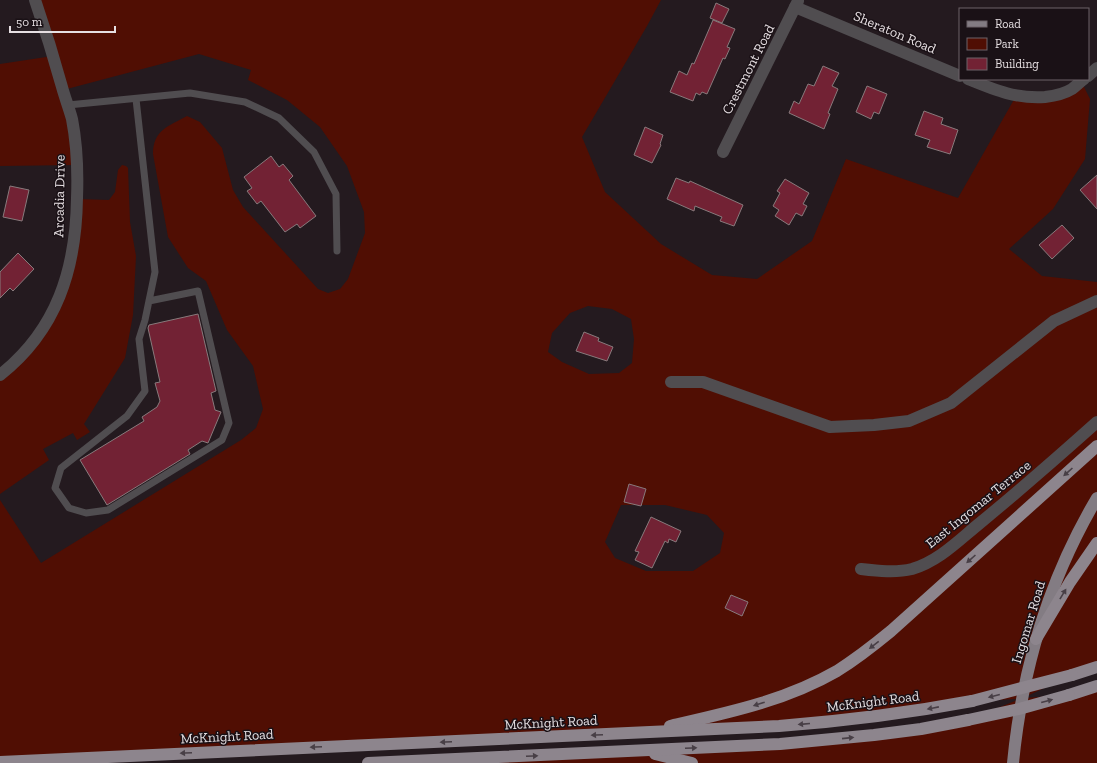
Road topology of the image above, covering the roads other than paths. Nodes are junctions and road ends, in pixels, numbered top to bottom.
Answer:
1 (35, 0) edge
2 (797, 4) edge
3 (1097, 68) edge
4 (1089, 75) edge
5 (959, 76) edge
6 (970, 80) edge
7 (1083, 80) edge
8 (136, 99) junction
9 (68, 105) junction
10 (723, 152) dead end
11 (337, 251) dead end
12 (149, 300) junction
13 (1097, 300) edge
14 (0, 375) edge
15 (671, 382) dead end
16 (1097, 422) edge
17 (1097, 446) edge
18 (1097, 498) edge
19 (1097, 543) edge
20 (861, 569) dead end
21 (1036, 639) junction
22 (1097, 667) edge
23 (1097, 686) edge
24 (636, 733) junction
25 (638, 751) junction
26 (0, 762) edge
27 (368, 763) edge
28 (692, 763) edge
29 (1013, 763) edge

1 - 9 street, Arcadia Drive
2 - 5 street, Sheraton Road
2 - 10 street, Crestmont Road
3 - 4 street
6 - 7 street
8 - 9 lane
8 - 11 lane
8 - 12 lane
9 - 14 street, Arcadia Drive
12 - 12 lane
13 - 15 street
16 - 20 street, East Ingomar Terrace
17 -> 24 highway
18 - 21 main road, Ingomar Road
21 -> 19 highway
21 - 29 main road, Ingomar Road
22 -> 24 highway, McKnight Road, bridge
25 -> 23 highway, bridge
24 -> 26 highway, McKnight Road
27 -> 25 highway
25 - 28 highway

